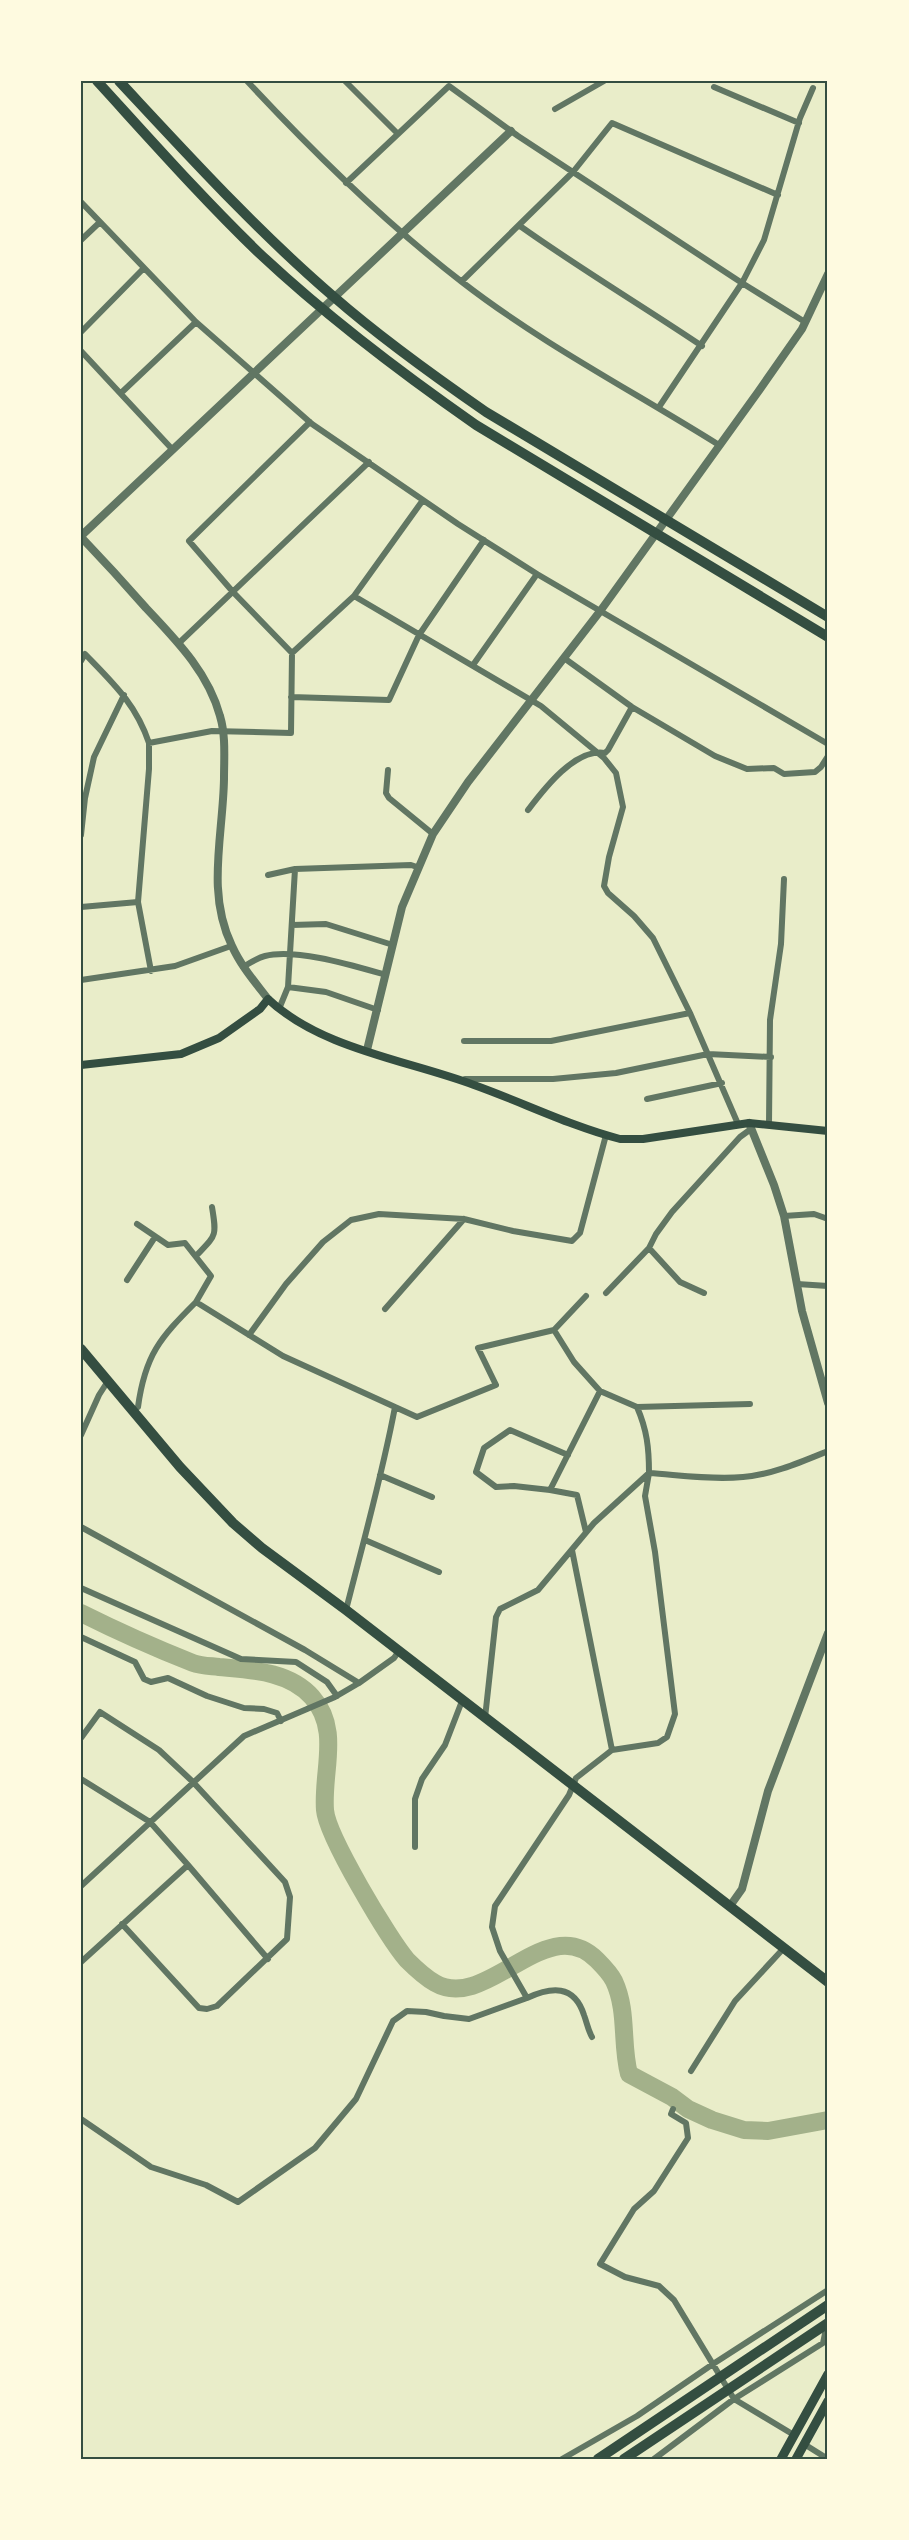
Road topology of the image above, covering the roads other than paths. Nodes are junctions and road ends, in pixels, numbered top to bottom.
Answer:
1 (97, 81) edge
2 (119, 81) edge
3 (247, 81) edge
4 (345, 81) edge
5 (443, 81) edge
6 (604, 81) edge
7 (449, 86) junction
8 (714, 87) dead end
9 (813, 88) dead end
10 (555, 109) dead end
11 (799, 123) junction
12 (511, 131) junction
13 (398, 134) junction
14 (573, 172) junction
15 (346, 183) junction
16 (778, 195) junction
17 (81, 202) edge
18 (100, 222) junction
19 (520, 226) junction
20 (403, 233) junction
21 (81, 240) edge
22 (144, 268) junction
23 (828, 274) edge
24 (462, 282) junction
25 (742, 283) junction
26 (334, 298) junction
27 (322, 309) junction
28 (196, 321) junction
29 (805, 322) junction
30 (81, 332) edge
31 (702, 346) junction
32 (81, 351) edge
33 (253, 373) junction
34 (121, 393) junction
35 (659, 407) junction
36 (310, 422) junction
37 (719, 445) junction
38 (172, 449) junction
39 (369, 462) junction
40 (423, 500) junction
41 (664, 520) junction
42 (654, 533) junction
43 (81, 537) edge
44 (484, 540) junction
45 (537, 574) junction
46 (233, 592) junction
47 (354, 596) junction
48 (601, 610) junction
49 (828, 617) edge
50 (419, 635) junction
51 (828, 637) edge
52 (179, 643) junction
53 (292, 653) junction
54 (564, 658) junction
55 (81, 661) edge
56 (473, 664) junction
57 (124, 695) junction
58 (291, 697) junction
59 (532, 701) junction
60 (632, 706) junction
61 (224, 732) junction
62 (149, 743) junction
63 (828, 744) edge
64 (598, 752) junction
65 (828, 756) edge
66 (388, 770) dead end
67 (528, 810) dead end
68 (433, 834) junction
69 (81, 835) edge
70 (417, 867) junction
71 (295, 869) junction
72 (268, 875) dead end
73 (784, 879) dead end
74 (138, 902) junction
75 (81, 907) edge
76 (292, 925) junction
77 (393, 945) junction
78 (231, 946) junction
79 (290, 956) junction
80 (243, 967) junction
81 (151, 971) junction
82 (386, 975) junction
83 (81, 980) edge
84 (288, 987) junction
85 (268, 999) junction
86 (279, 1009) junction
87 (378, 1010) junction
88 (690, 1013) junction
89 (464, 1041) dead end
90 (367, 1050) junction
91 (708, 1054) junction
92 (771, 1057) junction
93 (81, 1065) edge
94 (458, 1079) junction
95 (722, 1083) junction
96 (647, 1099) dead end
97 (738, 1124) junction
98 (769, 1124) junction
99 (750, 1126) junction
100 (828, 1131) edge
101 (606, 1135) junction
102 (212, 1207) dead end
103 (784, 1215) junction
104 (464, 1219) junction
105 (828, 1219) edge
106 (137, 1224) dead end
107 (155, 1237) junction
108 (649, 1248) junction
109 (196, 1256) junction
110 (127, 1280) dead end
111 (797, 1284) junction
112 (828, 1286) edge
113 (606, 1293) dead end
114 (704, 1293) dead end
115 (586, 1296) dead end
116 (196, 1302) junction
117 (385, 1309) dead end
118 (554, 1329) junction
119 (249, 1335) junction
120 (81, 1348) edge
121 (108, 1381) junction
122 (600, 1390) junction
123 (828, 1403) edge
124 (750, 1404) dead end
125 (395, 1407) junction
126 (637, 1407) junction
127 (133, 1411) junction
128 (81, 1435) edge
129 (828, 1451) edge
130 (568, 1455) junction
131 (649, 1473) junction
132 (380, 1474) junction
133 (550, 1490) junction
134 (432, 1497) dead end
135 (81, 1527) edge
136 (586, 1532) junction
137 (365, 1540) junction
138 (572, 1550) junction
139 (439, 1572) dead end
140 (81, 1588) edge
141 (346, 1610) junction
142 (828, 1632) edge
143 (81, 1637) edge
144 (399, 1651) junction
145 (359, 1683) junction
146 (336, 1697) junction
147 (462, 1701) junction
148 (485, 1718) junction
149 (283, 1720) junction
150 (81, 1738) edge
151 (612, 1750) junction
152 (81, 1779) edge
153 (193, 1782) junction
154 (574, 1787) junction
155 (150, 1822) junction
156 (415, 1847) dead end
157 (188, 1865) junction
158 (81, 1886) edge
159 (730, 1906) junction
160 (122, 1924) junction
161 (783, 1949) junction
162 (82, 1958) edge
163 (268, 1959) junction
164 (828, 1982) edge
165 (526, 1998) junction
166 (592, 2037) dead end
167 (691, 2071) dead end
168 (673, 2109) dead end
169 (81, 2119) edge
170 (828, 2290) edge
171 (828, 2305) edge
172 (828, 2322) edge
173 (713, 2364) junction
174 (828, 2374) edge
175 (734, 2399) junction
176 (828, 2401) edge
177 (794, 2435) junction
178 (804, 2444) junction
179 (828, 2449) edge
180 (824, 2458) edge
181 (562, 2459) edge
182 (598, 2459) edge
183 (624, 2459) edge
184 (654, 2459) edge
185 (781, 2459) edge
186 (796, 2459) edge

1 - 27 highway
2 - 26 highway
3 - 15 street
4 - 13 street
5 - 7 street
6 - 10 street
7 - 12 street
7 - 13 street
8 - 11 street
9 - 11 street
11 - 16 street
12 - 14 street
12 - 20 street
13 - 15 street
14 - 16 street
14 - 19 street
14 - 25 street
15 - 20 street
16 - 25 street
17 - 18 street
18 - 21 street
18 - 22 street
19 - 24 street
19 - 31 street
20 - 24 street
20 - 26 street
22 - 28 street
22 - 30 street
23 - 29 street
24 - 35 street
25 - 29 street
25 - 31 street
26 - 27 street
26 - 41 highway
27 - 33 street
27 - 42 highway
28 - 33 street
28 - 34 street
29 - 37 street
31 - 35 street
32 - 34 street
33 - 36 street
33 - 38 street
34 - 38 street
35 - 37 street
36 - 39 street
36 - 46 street
37 - 41 street
38 - 43 street
39 - 40 street
39 - 46 street
40 - 44 street
40 - 47 street
41 - 42 street
41 - 49 highway
42 - 48 street
42 - 51 highway
43 - 52 street
44 - 45 street
44 - 50 street
45 - 48 street
45 - 56 street
46 - 52 street
46 - 53 street
47 - 50 street
47 - 53 street
48 - 54 street
48 - 63 street
50 - 56 street
50 - 58 street
52 - 61 street
53 - 58 street
54 - 59 street
54 - 60 street
55 - 57 street
56 - 59 street
57 - 62 street
57 - 69 street
58 - 61 street
59 - 64 street
59 - 68 street
60 - 64 street
60 - 65 street
61 - 62 street
61 - 78 street
62 - 74 street
64 - 67 street
64 - 88 street
66 - 68 street
68 - 70 street
70 - 71 street
70 - 77 street
71 - 72 street
71 - 76 street
73 - 92 street
74 - 75 street
74 - 81 street
76 - 77 street
76 - 79 street
77 - 82 street
78 - 80 street
78 - 81 street
79 - 80 street
79 - 82 street
79 - 84 street
80 - 85 street
81 - 83 street
82 - 87 street
84 - 86 street
84 - 87 street
85 - 86 main road
85 - 93 main road
86 - 90 main road
87 - 90 street
88 - 89 street
88 - 91 street
90 - 94 main road
91 - 92 street
91 - 94 street
91 - 95 street
92 - 98 street
94 - 101 main road
95 - 96 street
95 - 97 street
97 - 99 main road
97 - 101 main road
98 - 99 main road
98 - 100 main road
99 - 103 street
99 - 108 street
101 - 104 street
102 - 109 street
103 - 105 street
103 - 111 street
104 - 117 street
104 - 119 street
106 - 107 street
107 - 109 street
107 - 110 street
108 - 113 street
108 - 114 street
109 - 116 street
111 - 112 street
111 - 123 street
115 - 118 street
116 - 119 street
116 - 127 street
118 - 122 street
118 - 125 street
119 - 125 street
120 - 121 highway
121 - 127 highway
121 - 128 street
122 - 126 street
122 - 130 street
124 - 126 street
125 - 132 street
126 - 131 street
127 - 141 highway
129 - 131 street
130 - 133 street
130 - 133 street
131 - 136 street
131 - 151 street
132 - 134 street
132 - 137 street
133 - 136 street
135 - 145 street
136 - 138 street
137 - 139 street
137 - 141 street
138 - 148 street
138 - 151 street
140 - 146 street
141 - 144 highway
142 - 159 street
143 - 149 street
144 - 145 street
144 - 147 highway
145 - 146 street
146 - 149 street
147 - 148 highway
147 - 156 street
148 - 154 highway
149 - 153 street
150 - 153 street
151 - 154 street
152 - 155 street
153 - 155 street
153 - 163 street
154 - 159 highway
154 - 165 street
155 - 157 street
155 - 158 street
157 - 160 street
157 - 163 street
159 - 161 highway
160 - 162 street
160 - 163 street
161 - 164 highway
161 - 167 street
165 - 166 street
165 - 169 street
168 - 173 street
170 - 173 street
171 - 182 highway
172 - 175 street
172 - 183 highway
173 - 175 street
173 - 181 street
174 - 177 main road
175 - 177 street
175 - 184 street
176 - 178 main road
177 - 185 main road
178 - 180 street
178 - 186 main road
179 - 180 street

